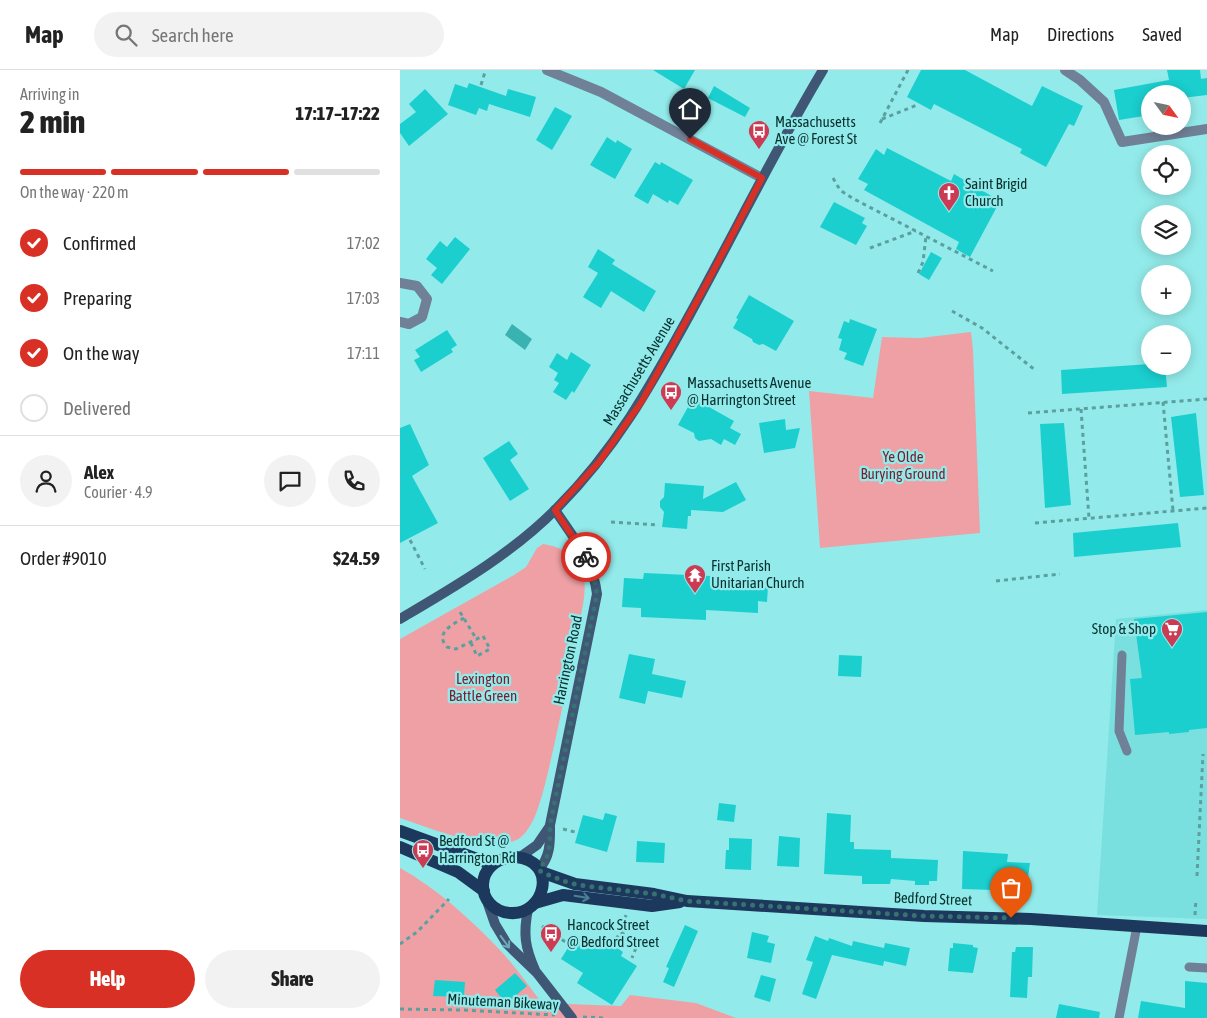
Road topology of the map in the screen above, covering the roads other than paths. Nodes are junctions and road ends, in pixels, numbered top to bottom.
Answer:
1 (548, 70) edge
2 (823, 70) edge
3 (1065, 70) edge
4 (1207, 129) edge
5 (762, 178) junction
6 (400, 283) edge
7 (400, 322) edge
8 (555, 510) junction
9 (400, 619) edge
10 (1122, 655) dead end
11 (1127, 750) dead end
12 (550, 825) junction
13 (400, 831) edge
14 (400, 847) edge
15 (520, 857) junction
16 (491, 864) junction
17 (540, 870) junction
18 (486, 896) junction
19 (687, 901) junction
20 (531, 906) junction
21 (1137, 926) junction
22 (1207, 931) edge
23 (1189, 967) dead end
24 (1207, 968) edge
25 (537, 973) junction
26 (572, 1017) edge
27 (1119, 1018) edge

1 - 5 street
2 - 5 main road, Massachusetts Avenue
3 - 4 street
5 - 8 main road, Massachusetts Avenue
6 - 7 street
8 - 9 main road, Massachusetts Avenue
8 - 12 main road, Harrington Road
10 - 11 lane
12 - 15 main road, Harrington Road
12 - 17 main road, Harrington Road
13 - 16 main road
14 - 18 main road
15 - 16 main road
15 - 17 main road
16 - 18 main road
17 - 19 main road, Bedford Street
17 - 20 main road
18 - 20 main road
18 -> 25 main road
20 -> 19 main road, Bedford Street
19 - 21 main road, Bedford Street
20 - 25 main road
21 - 22 main road, Bedford Street
21 - 27 lane
23 - 24 lane
25 - 26 main road

